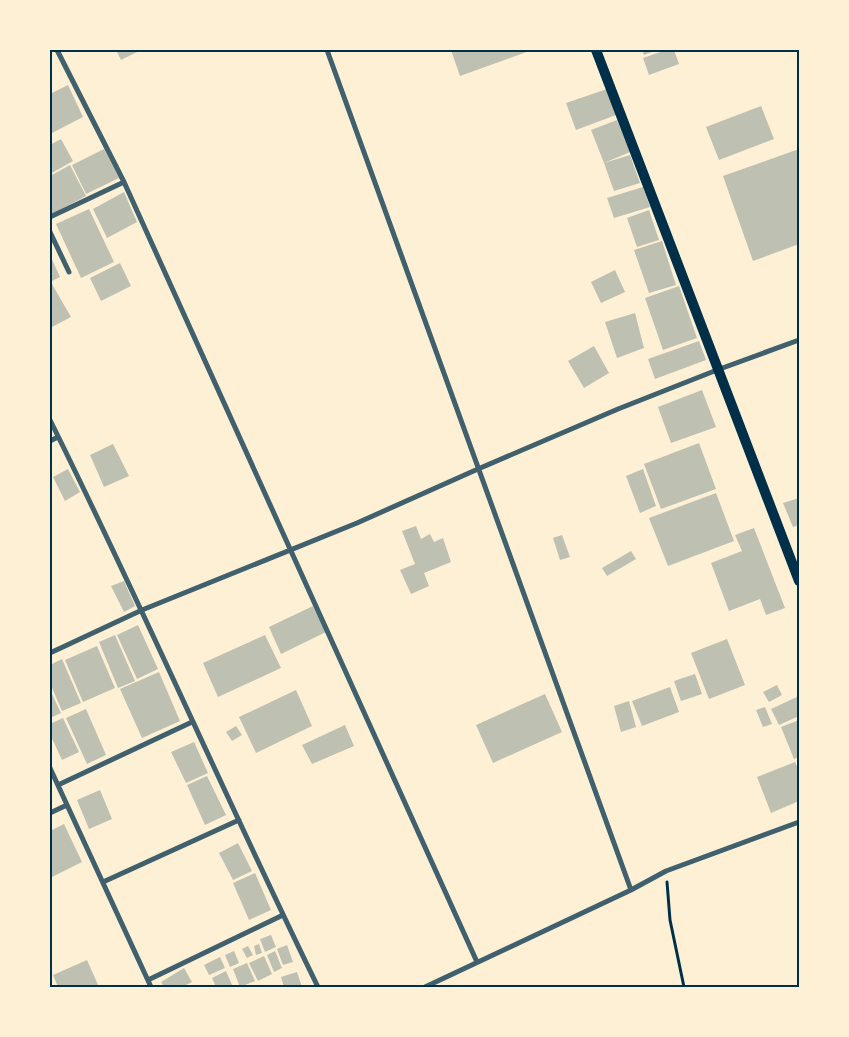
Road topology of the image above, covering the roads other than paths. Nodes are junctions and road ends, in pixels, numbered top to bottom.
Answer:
1 (57, 50) edge
2 (327, 50) edge
3 (596, 50) edge
4 (124, 182) junction
5 (50, 217) edge
6 (50, 232) edge
7 (69, 272) dead end
8 (799, 340) edge
9 (717, 370) junction
10 (50, 420) edge
11 (58, 437) junction
12 (50, 441) edge
13 (478, 468) junction
14 (291, 549) junction
15 (799, 581) edge
16 (142, 610) junction
17 (50, 653) edge
18 (192, 722) junction
19 (50, 768) edge
20 (58, 785) junction
21 (67, 805) junction
22 (50, 813) edge
23 (239, 820) junction
24 (799, 822) edge
25 (103, 882) junction
26 (631, 890) junction
27 (283, 916) junction
28 (477, 962) junction
29 (148, 980) junction
30 (151, 987) edge
31 (318, 987) edge
32 (426, 987) edge

1 - 4 street
2 - 13 street
3 - 9 main road
4 - 5 street
4 - 14 street
6 - 7 street
8 - 9 street
9 - 13 street
9 - 15 main road
10 - 11 street
11 - 12 street
11 - 16 street
13 - 14 street
13 - 26 street
14 - 16 street
14 - 28 street
16 - 17 street
16 - 18 street
18 - 20 street
18 - 23 street
19 - 20 street
20 - 21 street
21 - 22 street
21 - 25 street
23 - 25 street
23 - 27 street
24 - 26 street
25 - 29 street
26 - 28 street
27 - 29 street
27 - 31 street
28 - 32 street
29 - 30 street

